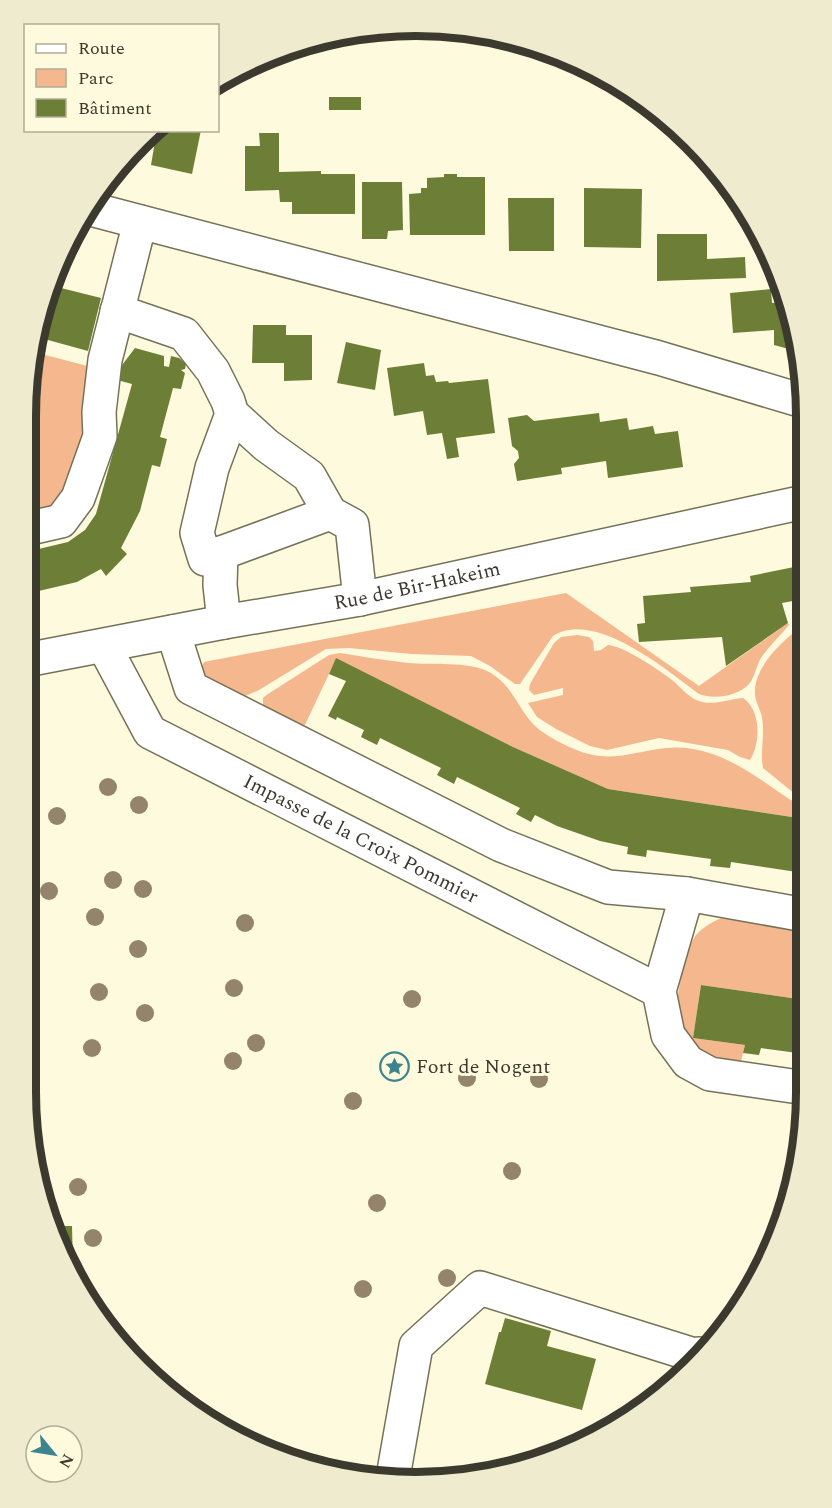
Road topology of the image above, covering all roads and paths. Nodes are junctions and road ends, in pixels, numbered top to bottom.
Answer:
1 (97, 211) edge
2 (140, 222) junction
3 (117, 311) junction
4 (795, 400) edge
5 (232, 414) junction
6 (796, 504) edge
7 (330, 513) junction
8 (36, 527) edge
9 (221, 553) junction
10 (360, 598) junction
11 (224, 622) junction
12 (173, 632) junction
13 (104, 646) junction
14 (36, 658) edge
15 (687, 894) junction
16 (796, 913) edge
17 (659, 992) junction
18 (796, 1087) edge
19 (691, 1354) edge
20 (394, 1471) edge

1 - 2 street
2 - 3 street
2 - 4 street
3 - 5 street
3 - 8 street
5 - 7 street
5 - 9 street
6 - 10 street, Rue de Bir-Hakeim
7 - 9 street
7 - 10 street
9 - 11 street
10 - 11 street, Rue de Bir-Hakeim
11 - 12 street, Rue de Bir-Hakeim
12 - 13 street, Rue de Bir-Hakeim
12 - 15 street
13 - 14 street, Rue de Bir-Hakeim
13 - 17 street, Impasse de la Croix Pommier
15 - 16 street
15 - 17 street
17 - 18 street
19 - 20 street

